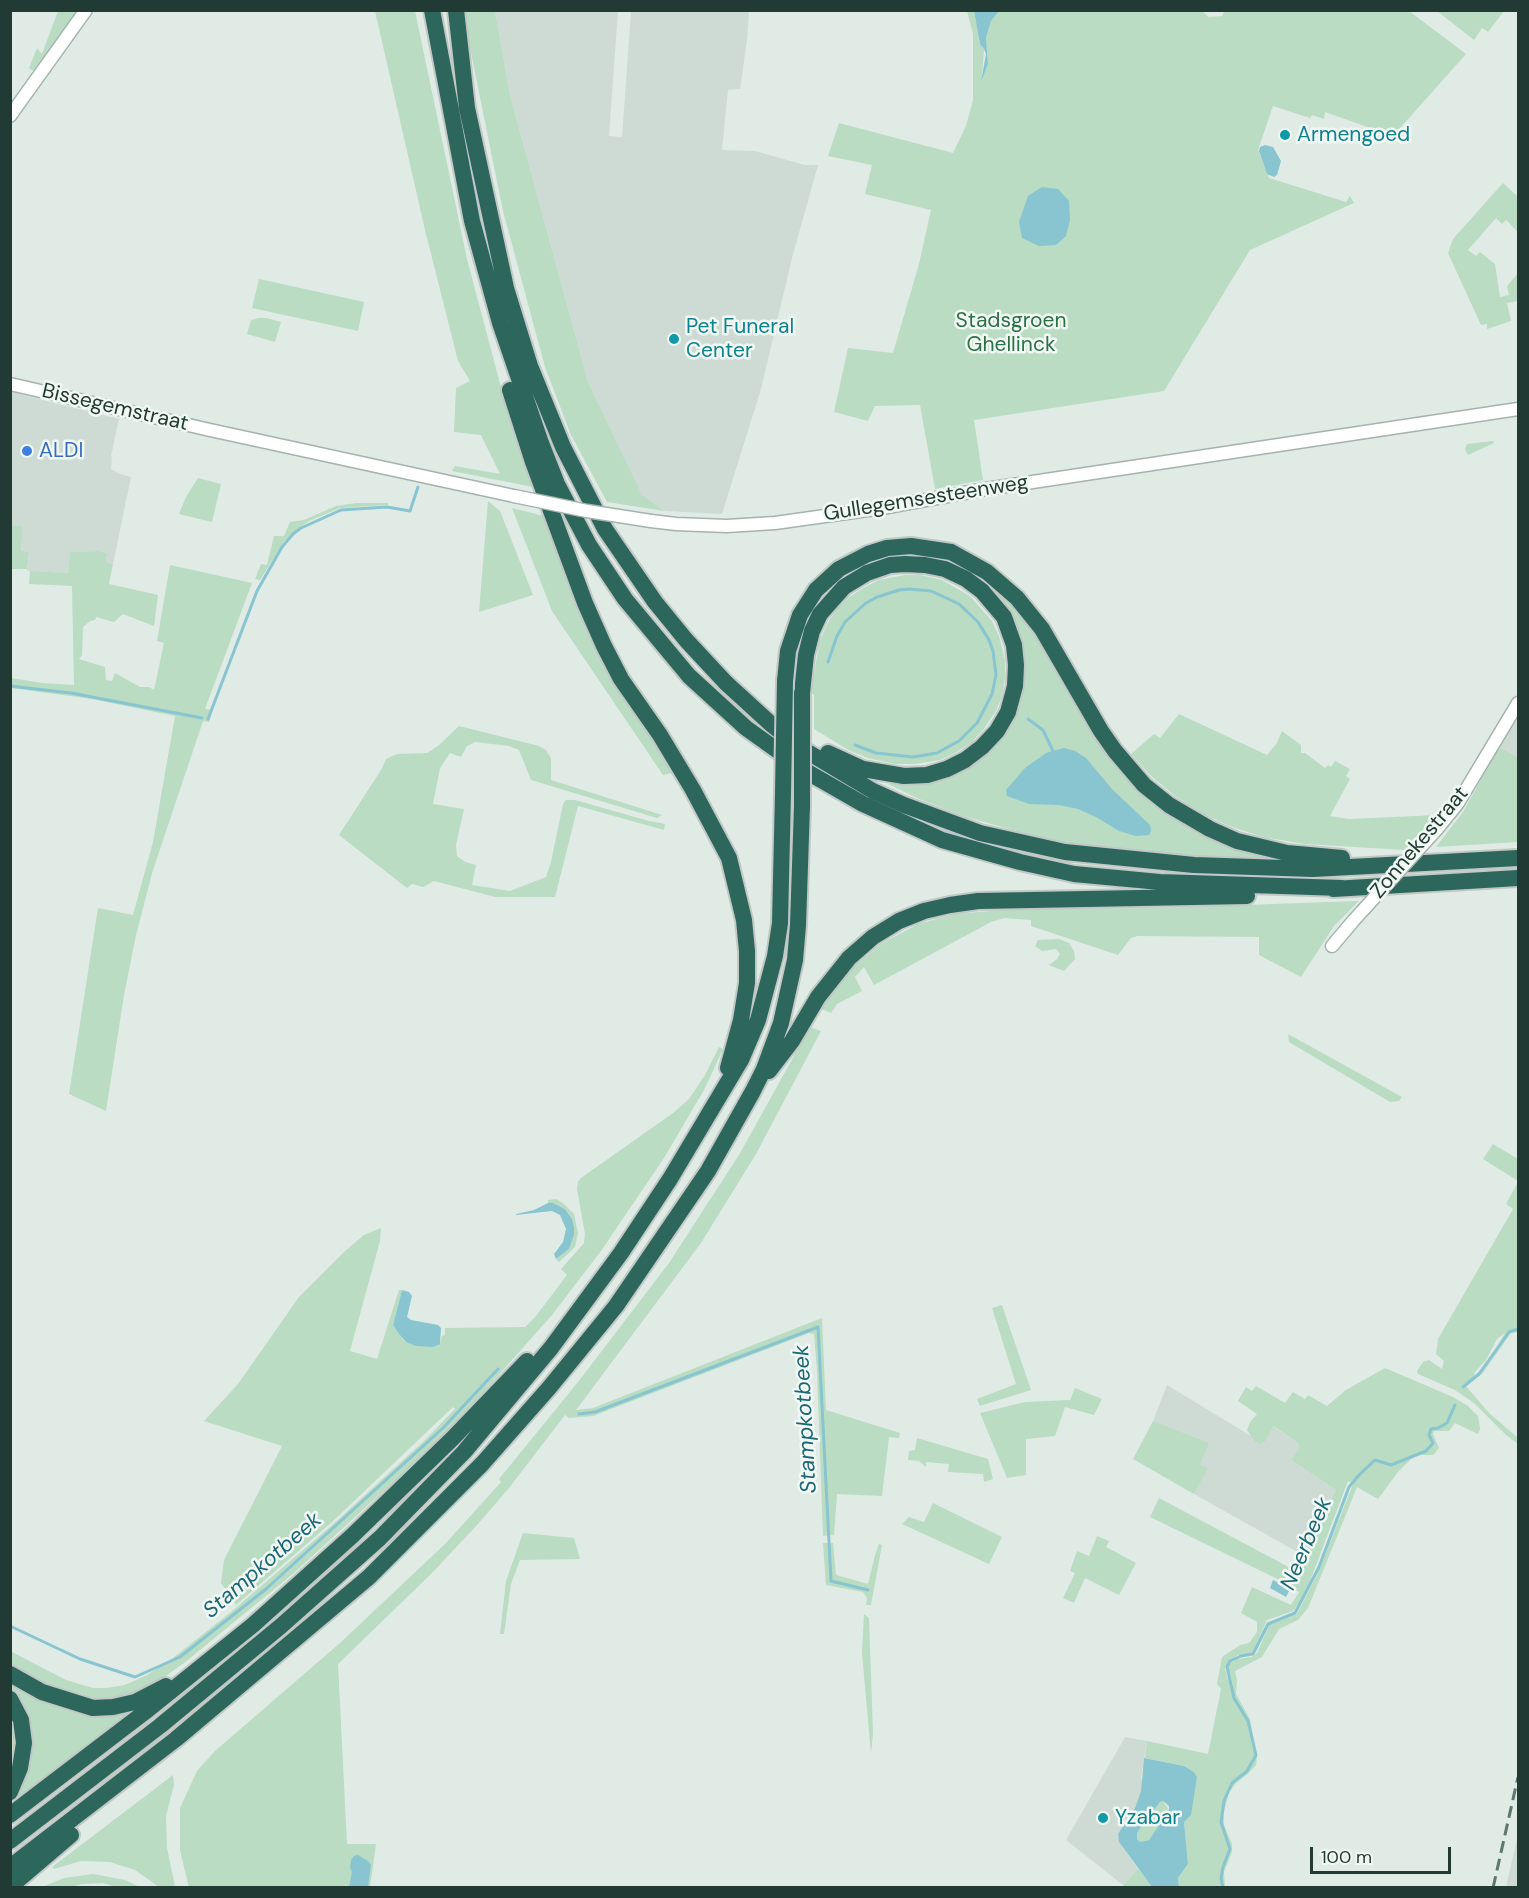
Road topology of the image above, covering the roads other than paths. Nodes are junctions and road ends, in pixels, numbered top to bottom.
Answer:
1 (86, 10) edge
2 (422, 10) edge
3 (432, 10) edge
4 (449, 10) edge
5 (456, 10) edge
6 (461, 71) junction
7 (447, 90) junction
8 (10, 116) edge
9 (472, 221) junction
10 (10, 384) edge
11 (1518, 409) edge
12 (336, 457) joint
13 (749, 702) junction
14 (1518, 703) edge
15 (1518, 858) edge
16 (1472, 860) junction
17 (1518, 878) edge
18 (1342, 888) junction
19 (1332, 946) dead end
20 (753, 1091) junction
21 (721, 1094) junction
22 (574, 1317) junction
23 (194, 1673) junction
24 (10, 1674) edge
25 (10, 1699) edge
26 (154, 1756) junction
27 (10, 1792) edge
28 (10, 1815) edge
29 (10, 1841) edge
30 (10, 1867) edge
31 (10, 1887) edge

1 - 8 street
2 - 7 highway
3 - 7 highway
4 - 6 highway
5 - 6 highway
6 - 13 highway
7 - 9 highway
9 - 18 highway
9 - 21 highway
10 - 12 street, Bissegemstraat
11 - 12 street, Gullegemsesteenweg, bridge
13 - 16 highway
13 - 20 highway, bridge
14 - 19 street, Zonnekestraat, bridge
15 - 16 highway
16 - 21 highway, bridge
17 - 18 highway
18 - 20 highway
20 - 26 highway
21 - 22 highway
22 - 23 highway
22 - 29 highway
23 - 24 highway
23 - 28 highway
25 - 27 highway
26 - 30 highway
26 - 31 highway

